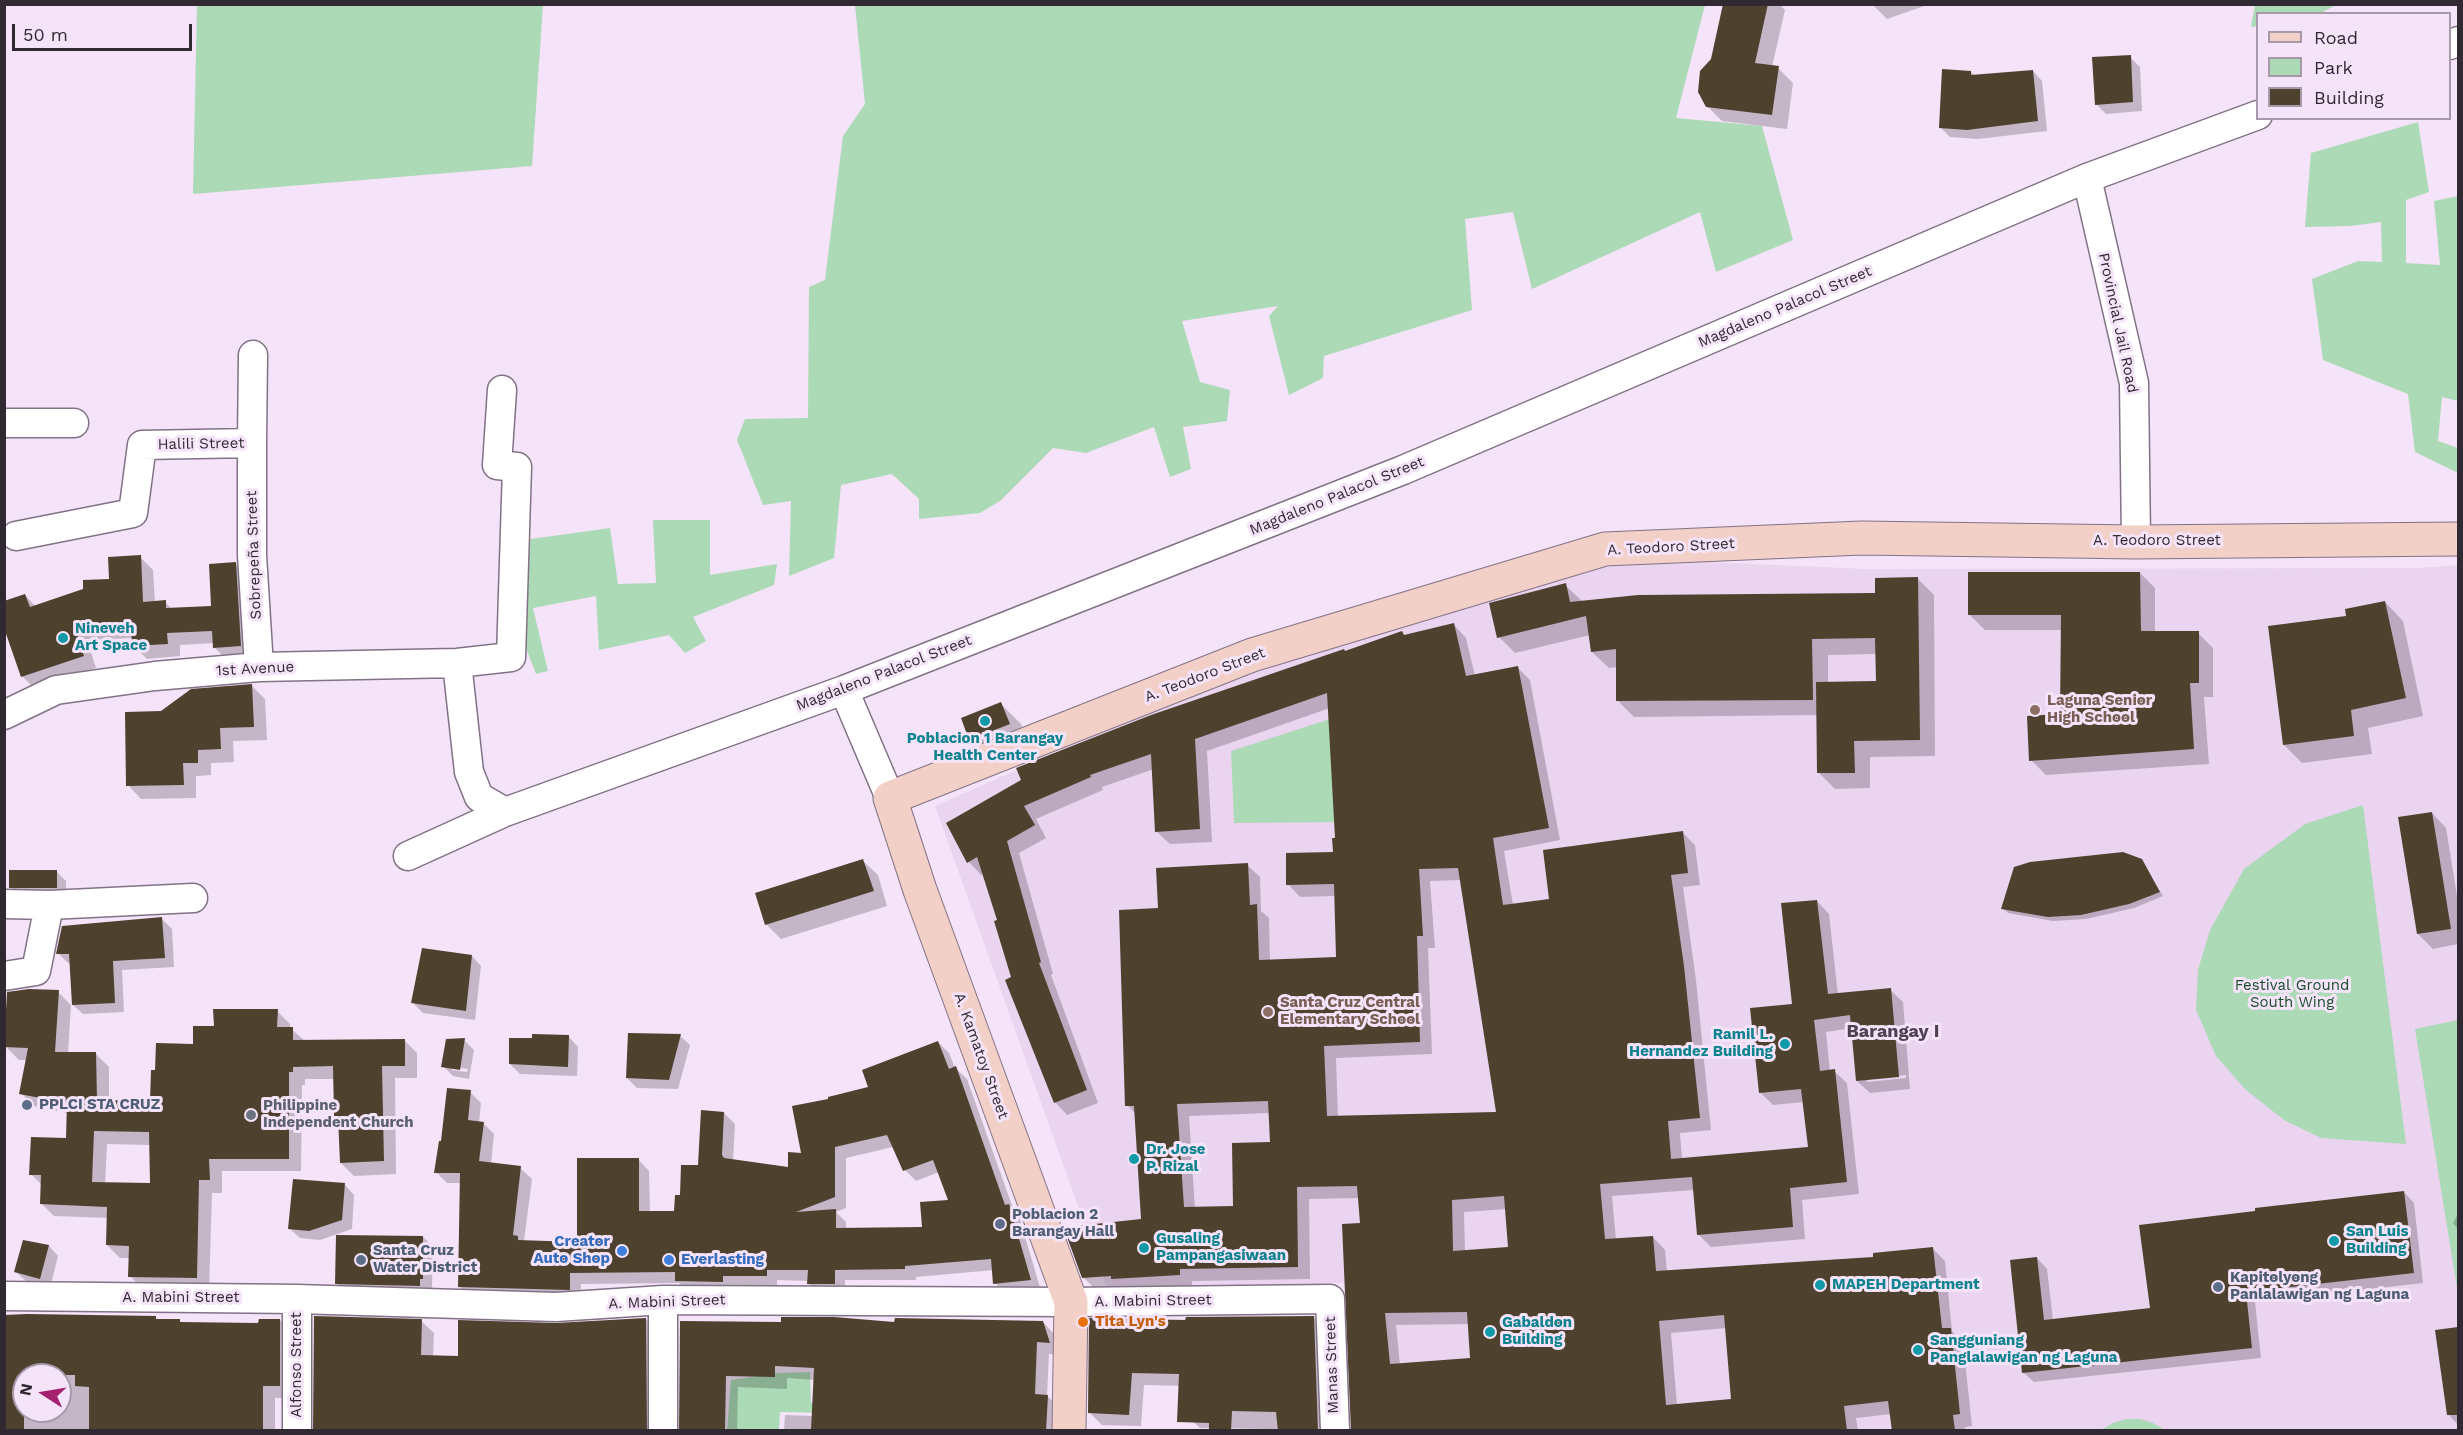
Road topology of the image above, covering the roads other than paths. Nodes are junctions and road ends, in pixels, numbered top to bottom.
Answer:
1 (2256, 117) edge
2 (2087, 178) junction
3 (253, 356) dead end
4 (502, 390) dead end
5 (4, 423) edge
6 (74, 423) dead end
7 (252, 443) junction
8 (16, 536) dead end
9 (2458, 539) edge
10 (2136, 542) junction
11 (458, 663) junction
12 (259, 667) junction
13 (844, 690) junction
14 (4, 715) edge
15 (890, 798) junction
16 (505, 812) junction
17 (408, 856) dead end
18 (192, 898) dead end
19 (4, 904) edge
20 (49, 905) junction
21 (4, 976) edge
22 (4, 1296) edge
23 (297, 1299) junction
24 (1330, 1299) joint
25 (663, 1300) junction
26 (1071, 1302) junction
27 (297, 1431) edge
28 (663, 1431) edge
29 (1069, 1431) edge
30 (1335, 1431) edge

1 - 2 street, Magdaleno Palacol Street
2 - 10 street, Provincial Jail Road
2 - 13 street, Magdaleno Palacol Street
3 - 7 street, Halili Street
4 - 11 street, 1st Avenue
5 - 6 street
7 - 8 street, Halili Street
7 - 12 street, Sobrepeña Street
9 - 10 street, A. Teodoro Street
10 - 15 street, A. Teodoro Street
11 - 12 street, 1st Avenue
11 - 16 street
12 - 14 street, 1st Avenue
13 - 15 street, A. Kamatoy Street
13 - 16 street, Magdaleno Palacol Street
15 - 26 street, A. Kamatoy Street
16 - 17 street, Magdaleno Palacol Street
18 - 20 street
19 - 20 street
20 - 21 street
22 - 23 street, A. Mabini Street
23 - 25 street, A. Mabini Street
23 - 27 street, Alfonso Street
24 - 26 street, A. Mabini Street
24 - 30 street, Manas Street
25 - 26 street, A. Mabini Street
25 - 28 street
26 - 29 street, A. Kamatoy Street

